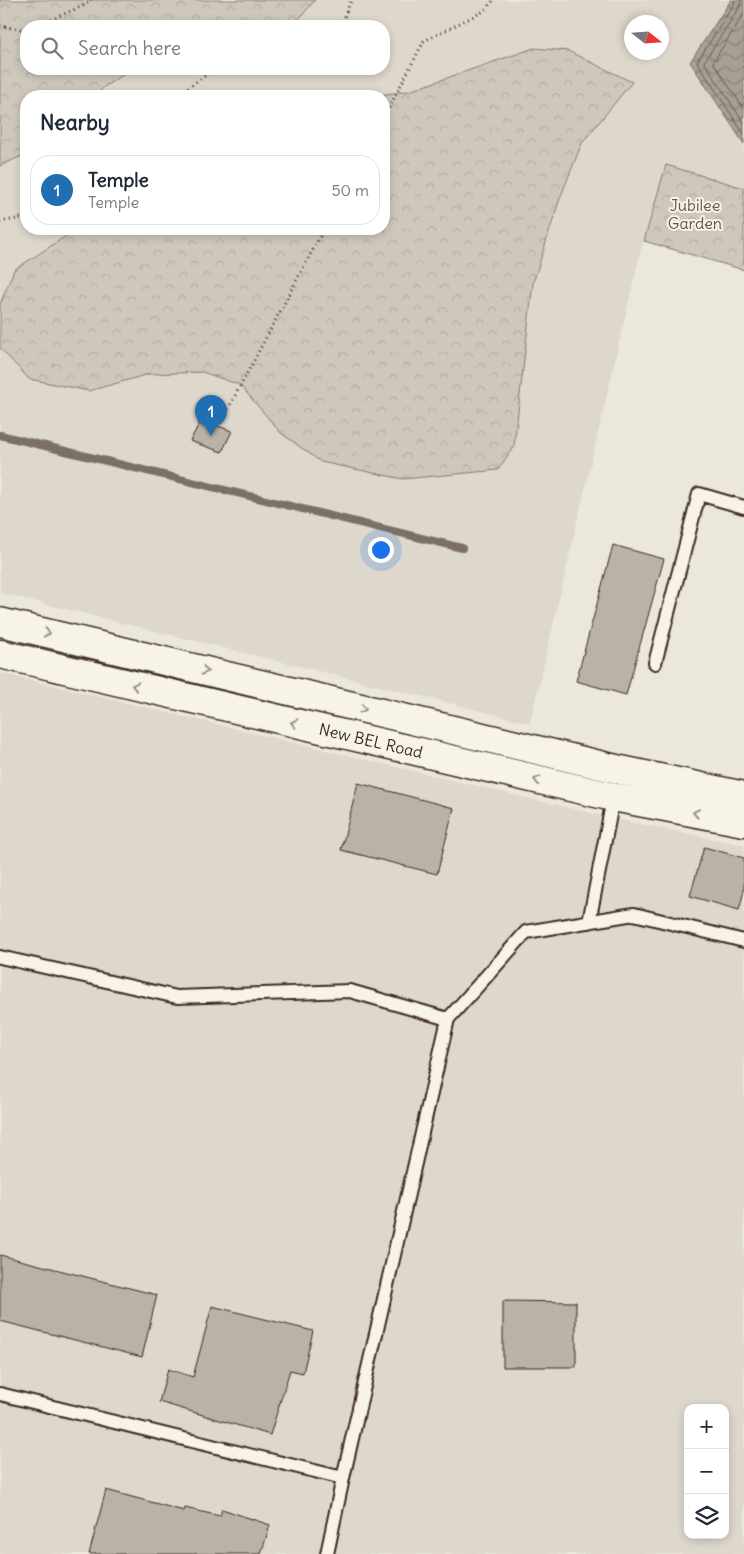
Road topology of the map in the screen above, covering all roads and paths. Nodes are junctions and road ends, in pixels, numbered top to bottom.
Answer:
1 (91, 0) edge
2 (351, 0) edge
3 (494, 0) edge
4 (51, 20) edge
5 (343, 20) edge
6 (0, 26) edge
7 (20, 29) edge
8 (207, 75) edge
9 (184, 90) edge
10 (390, 106) edge
11 (20, 219) edge
12 (0, 222) edge
13 (321, 235) edge
14 (228, 409) dead end
15 (744, 507) edge
16 (0, 622) edge
17 (0, 654) edge
18 (655, 663) dead end
19 (621, 770) junction
20 (744, 796) edge
21 (614, 797) junction
22 (744, 822) edge
23 (589, 922) junction
24 (744, 941) edge
25 (0, 957) edge
26 (448, 1019) junction
27 (0, 1394) edge
28 (343, 1478) junction
29 (327, 1554) edge

1 - 4 path
2 - 5 path
3 - 10 path
6 - 7 path
8 - 9 path
11 - 12 path
13 - 14 path
15 - 18 lane
16 -> 19 main road
21 -> 17 main road, New BEL Road
19 - 20 main road
19 - 21 lane
22 -> 21 main road, New BEL Road
21 - 23 lane
23 - 24 lane
23 - 26 lane
25 - 26 lane
26 - 28 lane
27 - 28 lane
28 - 29 lane

